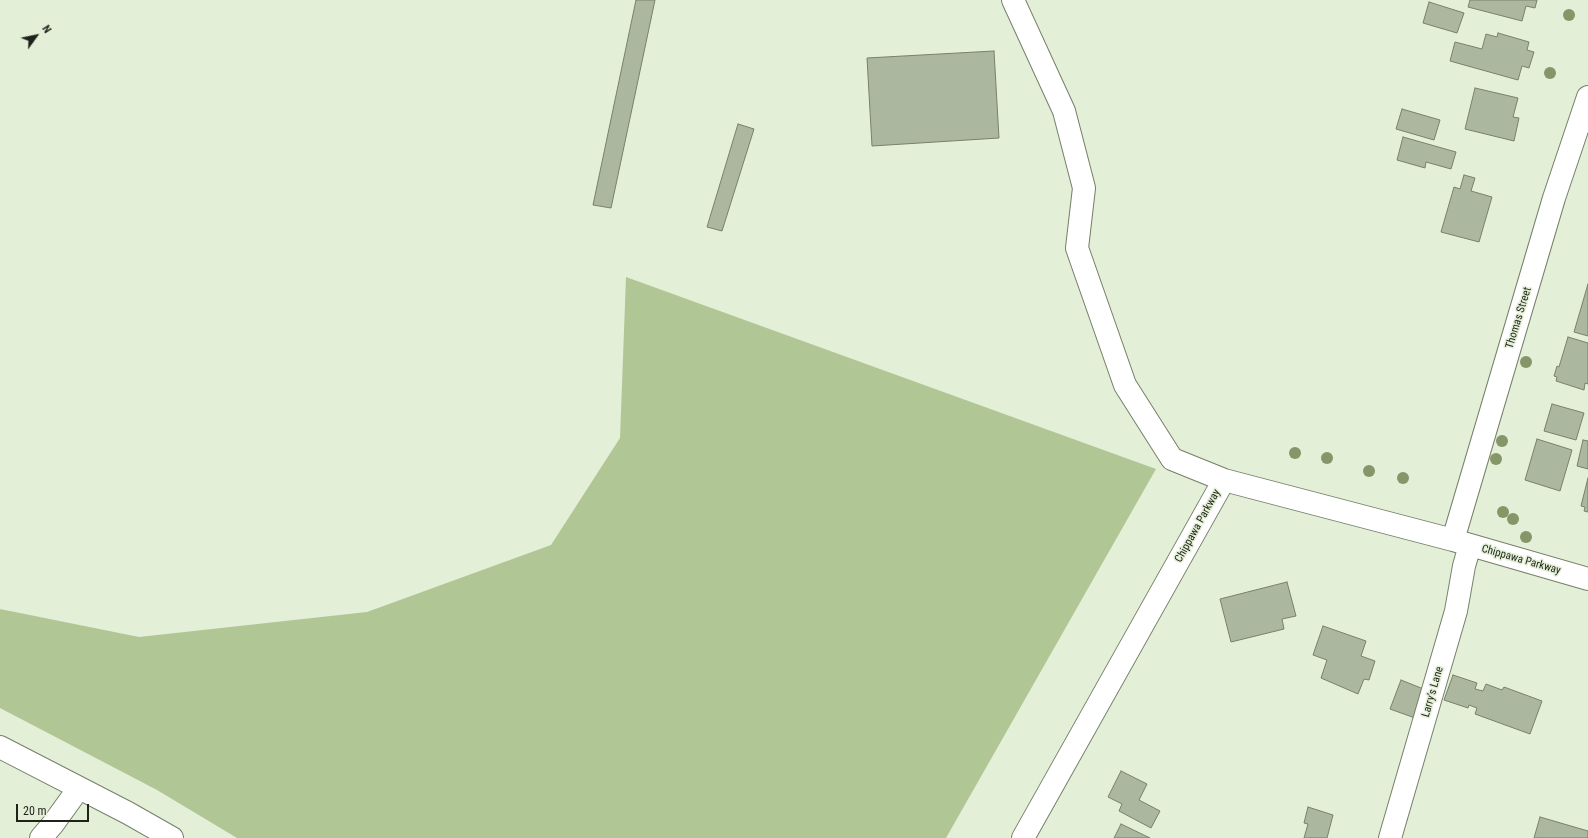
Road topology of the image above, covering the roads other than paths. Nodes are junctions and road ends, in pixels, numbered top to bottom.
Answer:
1 (1013, 0) edge
2 (1588, 96) edge
3 (1224, 480) junction
4 (1461, 542) junction
5 (1588, 579) edge
6 (0, 747) edge
7 (79, 788) junction
8 (41, 838) edge
9 (172, 838) edge
10 (1023, 838) edge
11 (1390, 838) edge

1 - 3 street
2 - 4 street, Thomas Street
3 - 4 street, Chippawa Parkway
3 - 10 street, Chippawa Parkway
4 - 5 street, Chippawa Parkway
4 - 11 street, Larry's Lane
6 - 7 street
7 - 8 street
7 - 9 street

